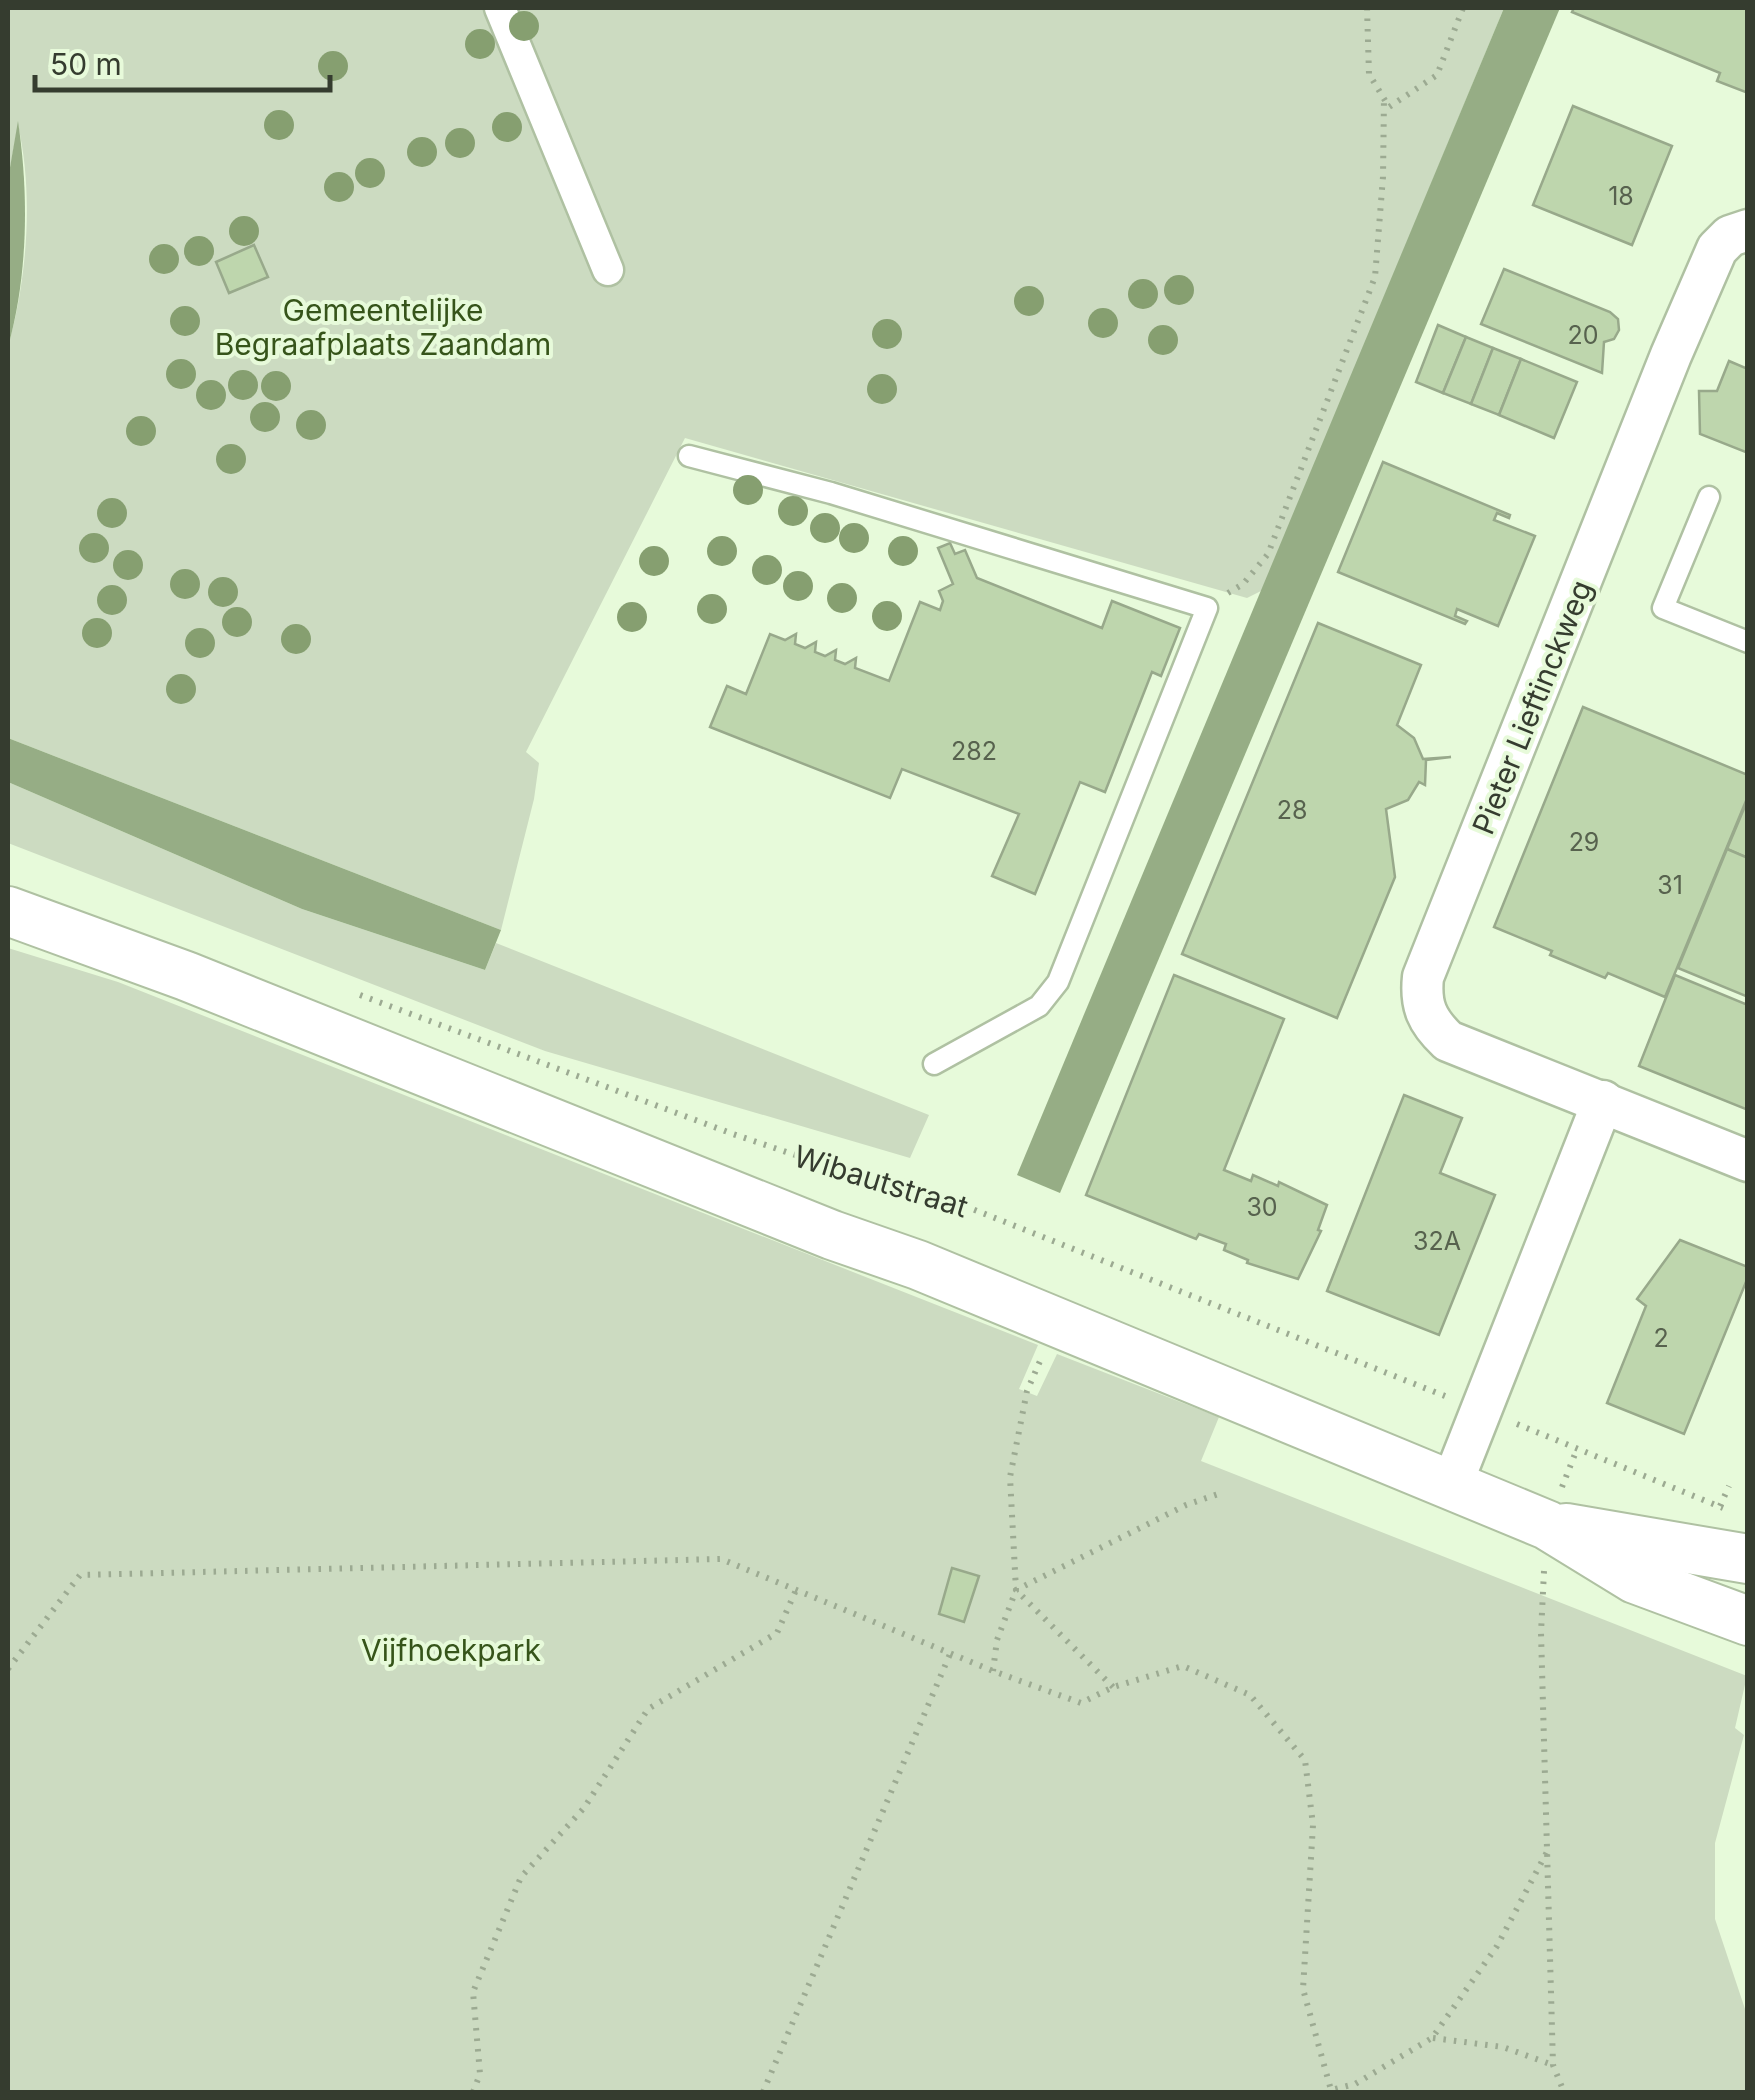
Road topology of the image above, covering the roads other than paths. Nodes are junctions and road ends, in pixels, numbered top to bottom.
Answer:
1 (500, 8) edge
2 (1748, 230) edge
3 (608, 270) dead end
4 (689, 456) dead end
5 (1709, 497) dead end
6 (1748, 642) edge
7 (8, 911) edge
8 (934, 1064) dead end
9 (1603, 1102) junction
10 (1748, 1161) edge
11 (1452, 1484) junction
12 (1547, 1525) junction
13 (1748, 1559) edge
14 (1748, 1622) edge

1 - 3 street
2 - 9 street, Pieter Lieftinckweg
4 - 8 lane
5 - 6 lane
7 - 11 street, Wibautstraat
9 - 10 street, Pieter Lieftinckweg
9 - 11 street
11 - 12 street, Wibautstraat
12 - 13 street, Wibautstraat
12 - 14 street, Wibautstraat

